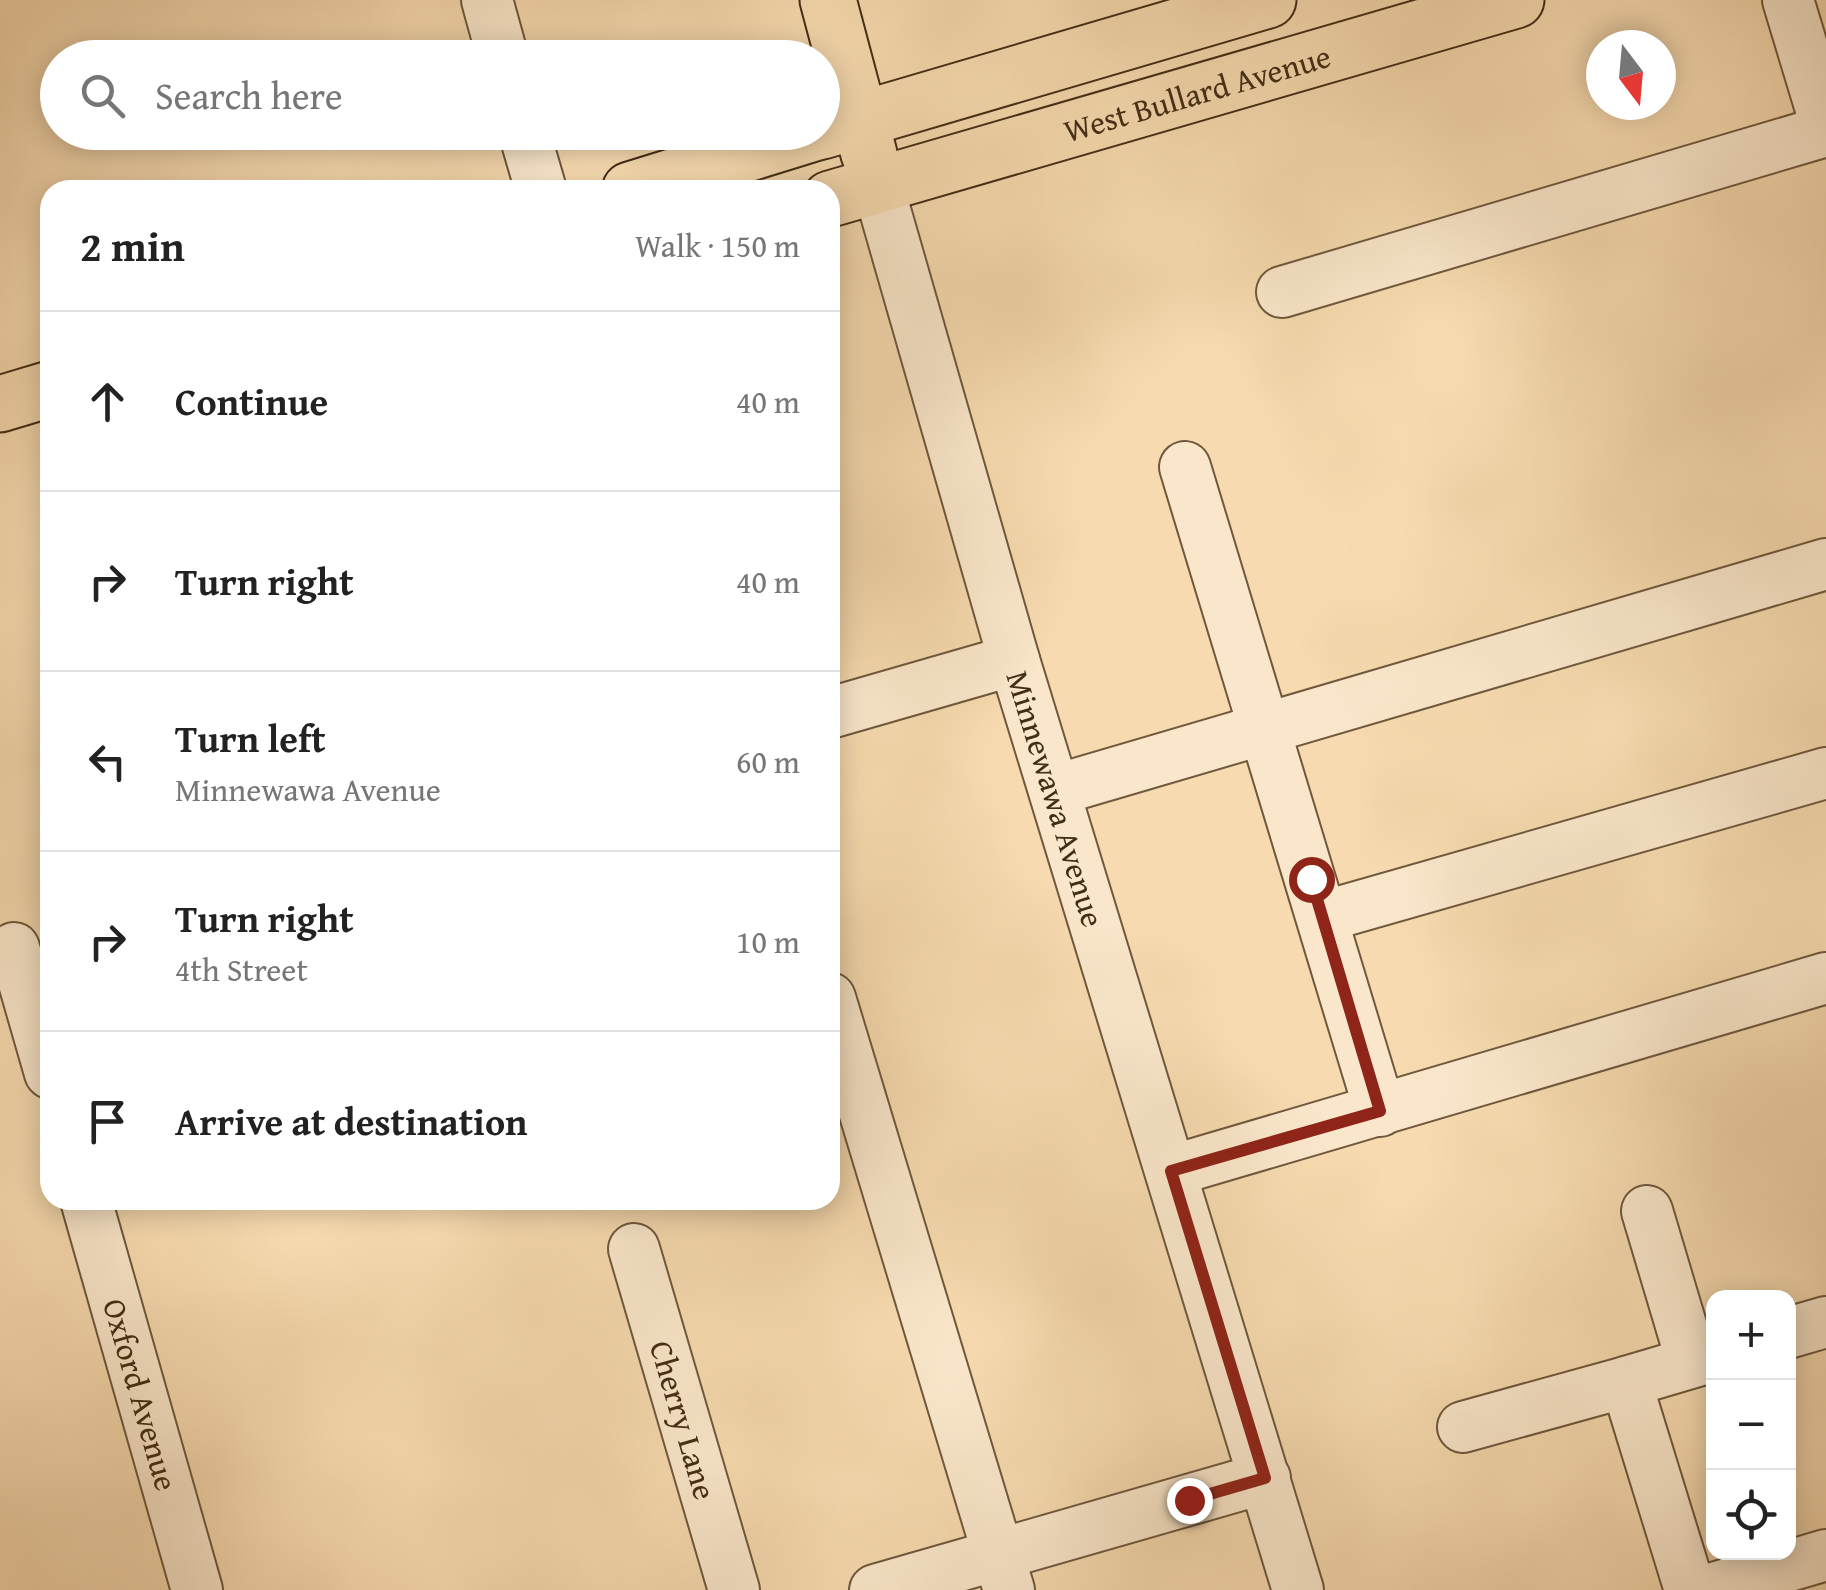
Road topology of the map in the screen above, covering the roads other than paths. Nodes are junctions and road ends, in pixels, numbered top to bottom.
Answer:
1 (487, 0) edge
2 (828, 0) edge
3 (1268, 0) edge
4 (1382, 0) edge
5 (1516, 0) edge
6 (1788, 0) edge
7 (1191, 11) edge
8 (498, 40) edge
9 (830, 40) edge
10 (1111, 118) junction
11 (840, 125) edge
12 (1826, 128) edge
13 (840, 149) edge
14 (529, 150) edge
15 (759, 150) edge
16 (538, 180) edge
17 (662, 180) edge
18 (854, 192) edge
19 (1282, 292) dead end
20 (40, 391) edge
21 (0, 404) edge
22 (1185, 467) dead end
23 (1826, 564) edge
24 (1014, 660) junction
25 (840, 710) edge
26 (1265, 730) junction
27 (1826, 773) edge
28 (1056, 790) junction
29 (1322, 917) junction
30 (21, 946) edge
31 (1826, 978) edge
32 (40, 1030) edge
33 (840, 1031) edge
34 (1380, 1111) junction
35 (1171, 1171) junction
36 (89, 1210) edge
37 (1646, 1211) dead end
38 (634, 1248) dead end
39 (1826, 1322) edge
40 (1796, 1331) edge
41 (1702, 1359) edge
42 (1626, 1382) junction
43 (1463, 1427) dead end
44 (1265, 1478) junction
45 (1826, 1555) edge
46 (1004, 1572) edge
47 (197, 1590) edge
48 (734, 1590) edge
49 (875, 1590) edge
50 (1298, 1590) edge
51 (1690, 1590) edge
52 (1707, 1590) edge

1 - 8 street
2 - 9 main road, Minnewawa Avenue
3 - 7 main road
4 - 10 main road
5 - 10 main road, West Bullard Avenue
6 - 12 street
7 - 11 main road
10 - 18 main road, West Bullard Avenue
12 - 19 street
13 - 18 main road, Minnewawa Avenue
14 - 16 street
15 - 17 main road
18 - 24 street, Minnewawa Avenue
20 - 21 main road
22 - 26 street
23 - 26 street
24 - 25 street
24 - 28 street, Minnewawa Avenue
26 - 28 street
26 - 29 street
27 - 29 street
28 - 35 street, Minnewawa Avenue
29 - 34 street
30 - 32 street
31 - 34 street
33 - 46 street
34 - 35 street
35 - 44 street, Minnewawa Avenue
36 - 47 street, Oxford Avenue
37 - 41 street
38 - 48 street, Cherry Lane
39 - 40 street
41 - 42 street
42 - 43 street
42 - 51 street
44 - 46 street
44 - 50 street, Minnewawa Avenue
45 - 52 street
46 - 49 street

